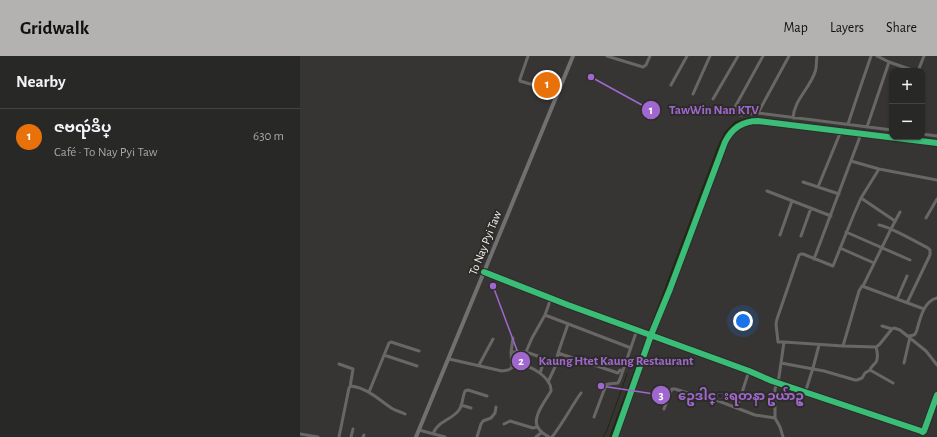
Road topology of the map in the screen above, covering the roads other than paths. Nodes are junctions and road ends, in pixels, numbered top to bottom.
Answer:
1 (528, 56) edge
2 (573, 56) edge
3 (607, 56) edge
4 (650, 56) edge
5 (687, 56) edge
6 (710, 56) edge
7 (738, 56) edge
8 (763, 56) edge
9 (789, 56) edge
10 (817, 56) edge
11 (871, 56) edge
12 (877, 56) edge
13 (924, 56) edge
14 (889, 62) junction
15 (907, 68) edge
16 (918, 68) edge
17 (671, 85) dead end
18 (558, 92) junction
19 (693, 94) dead end
20 (714, 99) dead end
21 (758, 113) junction
22 (793, 118) junction
23 (848, 124) junction
24 (867, 127) junction
25 (889, 130) edge
26 (841, 131) junction
27 (861, 134) junction
28 (925, 134) edge
29 (937, 136) edge
30 (937, 143) edge
31 (851, 161) junction
32 (879, 169) junction
33 (937, 180) edge
34 (803, 182) dead end
35 (818, 187) junction
36 (767, 191) dead end
37 (839, 194) junction
38 (861, 198) junction
39 (937, 199) edge
40 (792, 201) junction
41 (811, 208) junction
42 (900, 212) dead end
43 (831, 216) junction
44 (926, 218) dead end
45 (895, 221) junction
46 (879, 225) dead end
47 (891, 229) junction
48 (846, 232) junction
49 (780, 235) dead end
50 (801, 236) dead end
51 (882, 247) junction
52 (840, 248) junction
53 (814, 259) junction
54 (910, 260) dead end
55 (874, 263) junction
56 (484, 272) junction
57 (908, 276) dead end
58 (863, 286) junction
59 (551, 298) junction
60 (937, 298) edge
61 (897, 299) junction
62 (907, 303) junction
63 (924, 309) junction
64 (545, 315) junction
65 (568, 324) junction
66 (882, 326) dead end
67 (892, 329) junction
68 (638, 330) junction
69 (650, 335) junction
70 (909, 337) junction
71 (513, 338) dead end
72 (493, 339) dead end
73 (784, 342) junction
74 (819, 345) junction
75 (843, 346) junction
76 (876, 347) junction
77 (631, 348) junction
78 (418, 351) dead end
79 (512, 352) junction
80 (526, 352) junction
81 (558, 353) junction
82 (384, 355) junction
83 (448, 359) junction
84 (781, 363) junction
85 (904, 363) dead end
86 (338, 364) dead end
87 (478, 365) junction
88 (417, 366) dead end
89 (937, 366) edge
90 (512, 367) junction
91 (814, 368) junction
92 (870, 370) junction
93 (623, 371) junction
94 (749, 371) junction
95 (540, 373) junction
96 (548, 382) junction
97 (776, 382) junction
98 (893, 383) dead end
99 (350, 386) junction
100 (369, 392) junction
101 (581, 393) dead end
102 (805, 393) junction
103 (937, 395) edge
104 (487, 396) dead end
105 (462, 405) junction
106 (496, 407) dead end
107 (472, 408) dead end
108 (737, 408) junction
109 (664, 409) dead end
110 (405, 414) dead end
111 (594, 416) dead end
112 (774, 418) junction
113 (504, 424) dead end
114 (537, 427) junction
115 (353, 429) dead end
116 (419, 430) junction
117 (542, 432) junction
118 (300, 434) edge
119 (433, 434) junction
120 (318, 437) edge
121 (339, 437) edge
122 (351, 437) edge
123 (416, 437) edge
124 (445, 437) edge
125 (477, 437) edge
126 (536, 437) edge
127 (551, 437) edge
128 (615, 437) edge
129 (783, 437) edge

1 - 18 street
2 - 18 main road, To Nay Pyi Taw
3 - 4 street
5 - 17 street
6 - 19 street
7 - 20 street
8 - 21 street
9 - 21 street
10 - 22 street
11 - 23 street
12 - 14 street
13 - 16 street
14 - 15 street
14 - 24 street
18 - 56 main road, To Nay Pyi Taw
21 - 22 street
22 - 23 street
23 - 24 street
24 - 25 street
26 - 27 street
26 - 35 street
26 - 69 street
27 - 30 street
27 - 31 street
28 - 29 street
31 - 32 street
31 - 37 street
32 - 33 street
32 - 38 street
34 - 35 street
35 - 37 street
36 - 40 street
37 - 43 street
38 - 45 street
38 - 48 street
39 - 44 street
40 - 41 street
40 - 49 street
41 - 43 street
41 - 50 street
42 - 45 street
43 - 53 street
45 - 47 street
46 - 47 street
47 - 51 street
47 - 62 street
48 - 51 street
48 - 52 street
51 - 54 street
51 - 55 street
52 - 53 street
52 - 55 street
53 - 73 street
55 - 58 street
56 - 59 street
56 - 83 main road, To Nay Pyi Taw
57 - 61 street
58 - 61 street
58 - 75 street
59 - 64 street
59 - 68 street
60 - 63 street
61 - 62 street
62 - 63 street
63 - 70 street
64 - 65 street
64 - 80 street
65 - 77 street
65 - 81 street
66 - 67 street
67 - 70 street
67 - 76 street
68 - 69 street
68 - 77 street
69 - 94 street
69 - 128 street
70 - 85 street
70 - 89 street
71 - 79 street
72 - 87 street
73 - 74 street
73 - 84 street
74 - 75 street
74 - 91 street
75 - 76 street
76 - 92 street
77 - 93 street
78 - 82 street
79 - 80 street
79 - 90 street
80 - 95 street
81 - 93 street
81 - 96 street
82 - 88 street
82 - 100 street
83 - 87 street
83 - 116 main road, To Nay Pyi Taw
84 - 91 street
84 - 97 street
86 - 99 street
87 - 90 street
90 - 95 street
91 - 92 street
91 - 102 street
92 - 98 street
93 - 111 street
94 - 97 street
94 - 108 street
95 - 96 street
96 - 114 street
97 - 102 street
97 - 112 street
99 - 100 street
99 - 121 street
100 - 110 street
101 - 127 street
102 - 103 street
104 - 105 street
105 - 107 street
105 - 119 street
106 - 125 street
108 - 109 street
108 - 112 street
112 - 129 street
113 - 114 street
114 - 117 street
115 - 122 street
116 - 119 street
116 - 123 main road, To Nay Pyi Taw
117 - 126 street
117 - 127 street
118 - 120 street
119 - 124 street

